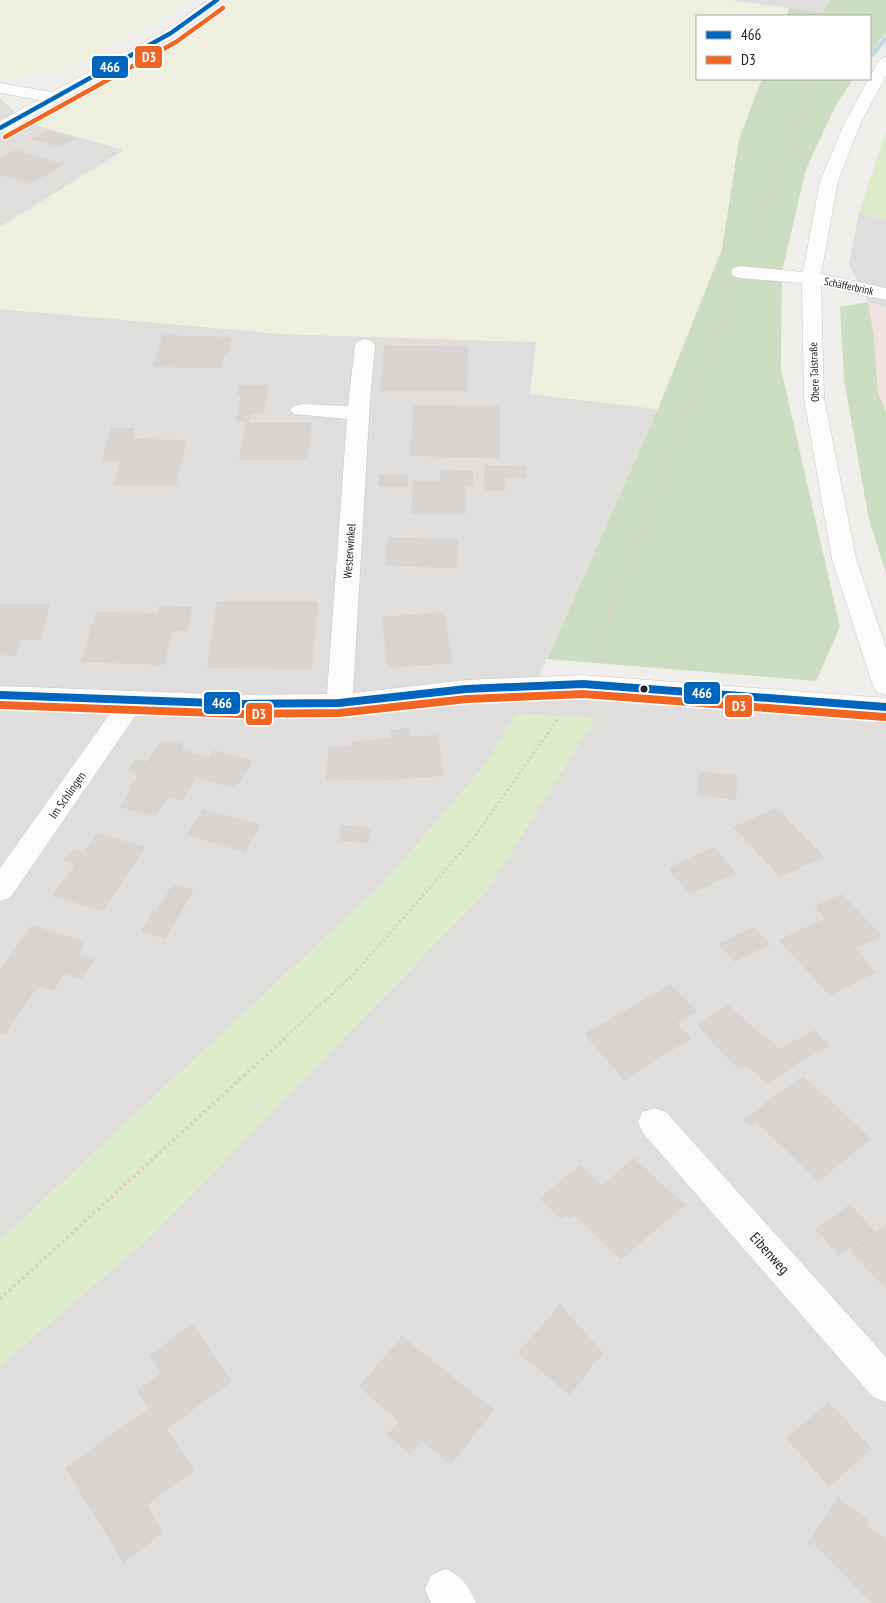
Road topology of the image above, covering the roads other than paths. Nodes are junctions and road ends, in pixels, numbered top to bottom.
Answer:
1 (218, 0) edge
2 (885, 67) edge
3 (0, 88) edge
4 (52, 97) junction
5 (0, 128) edge
6 (740, 272) road end
7 (811, 278) junction
8 (886, 294) edge
9 (365, 345) dead end
10 (359, 406) junction
11 (301, 410) dead end
12 (886, 686) edge
13 (0, 695) edge
14 (134, 699) junction
15 (339, 703) junction
16 (886, 707) edge
17 (0, 890) edge
18 (654, 1122) dead end
19 (886, 1384) edge

1 - 4 street
2 - 7 street, Obere Talstraße
3 - 4 street
4 - 5 street
6 - 7 street, Schäfferbrink
7 - 8 street, Schäfferbrink
7 - 12 street, Obere Talstraße
9 - 10 street, Westerwinkel
10 - 11 street
10 - 15 street, Westerwinkel
13 - 14 street
14 - 15 street
14 - 17 street, Im Schlingen
15 - 16 street
18 - 19 street, Eibenweg

